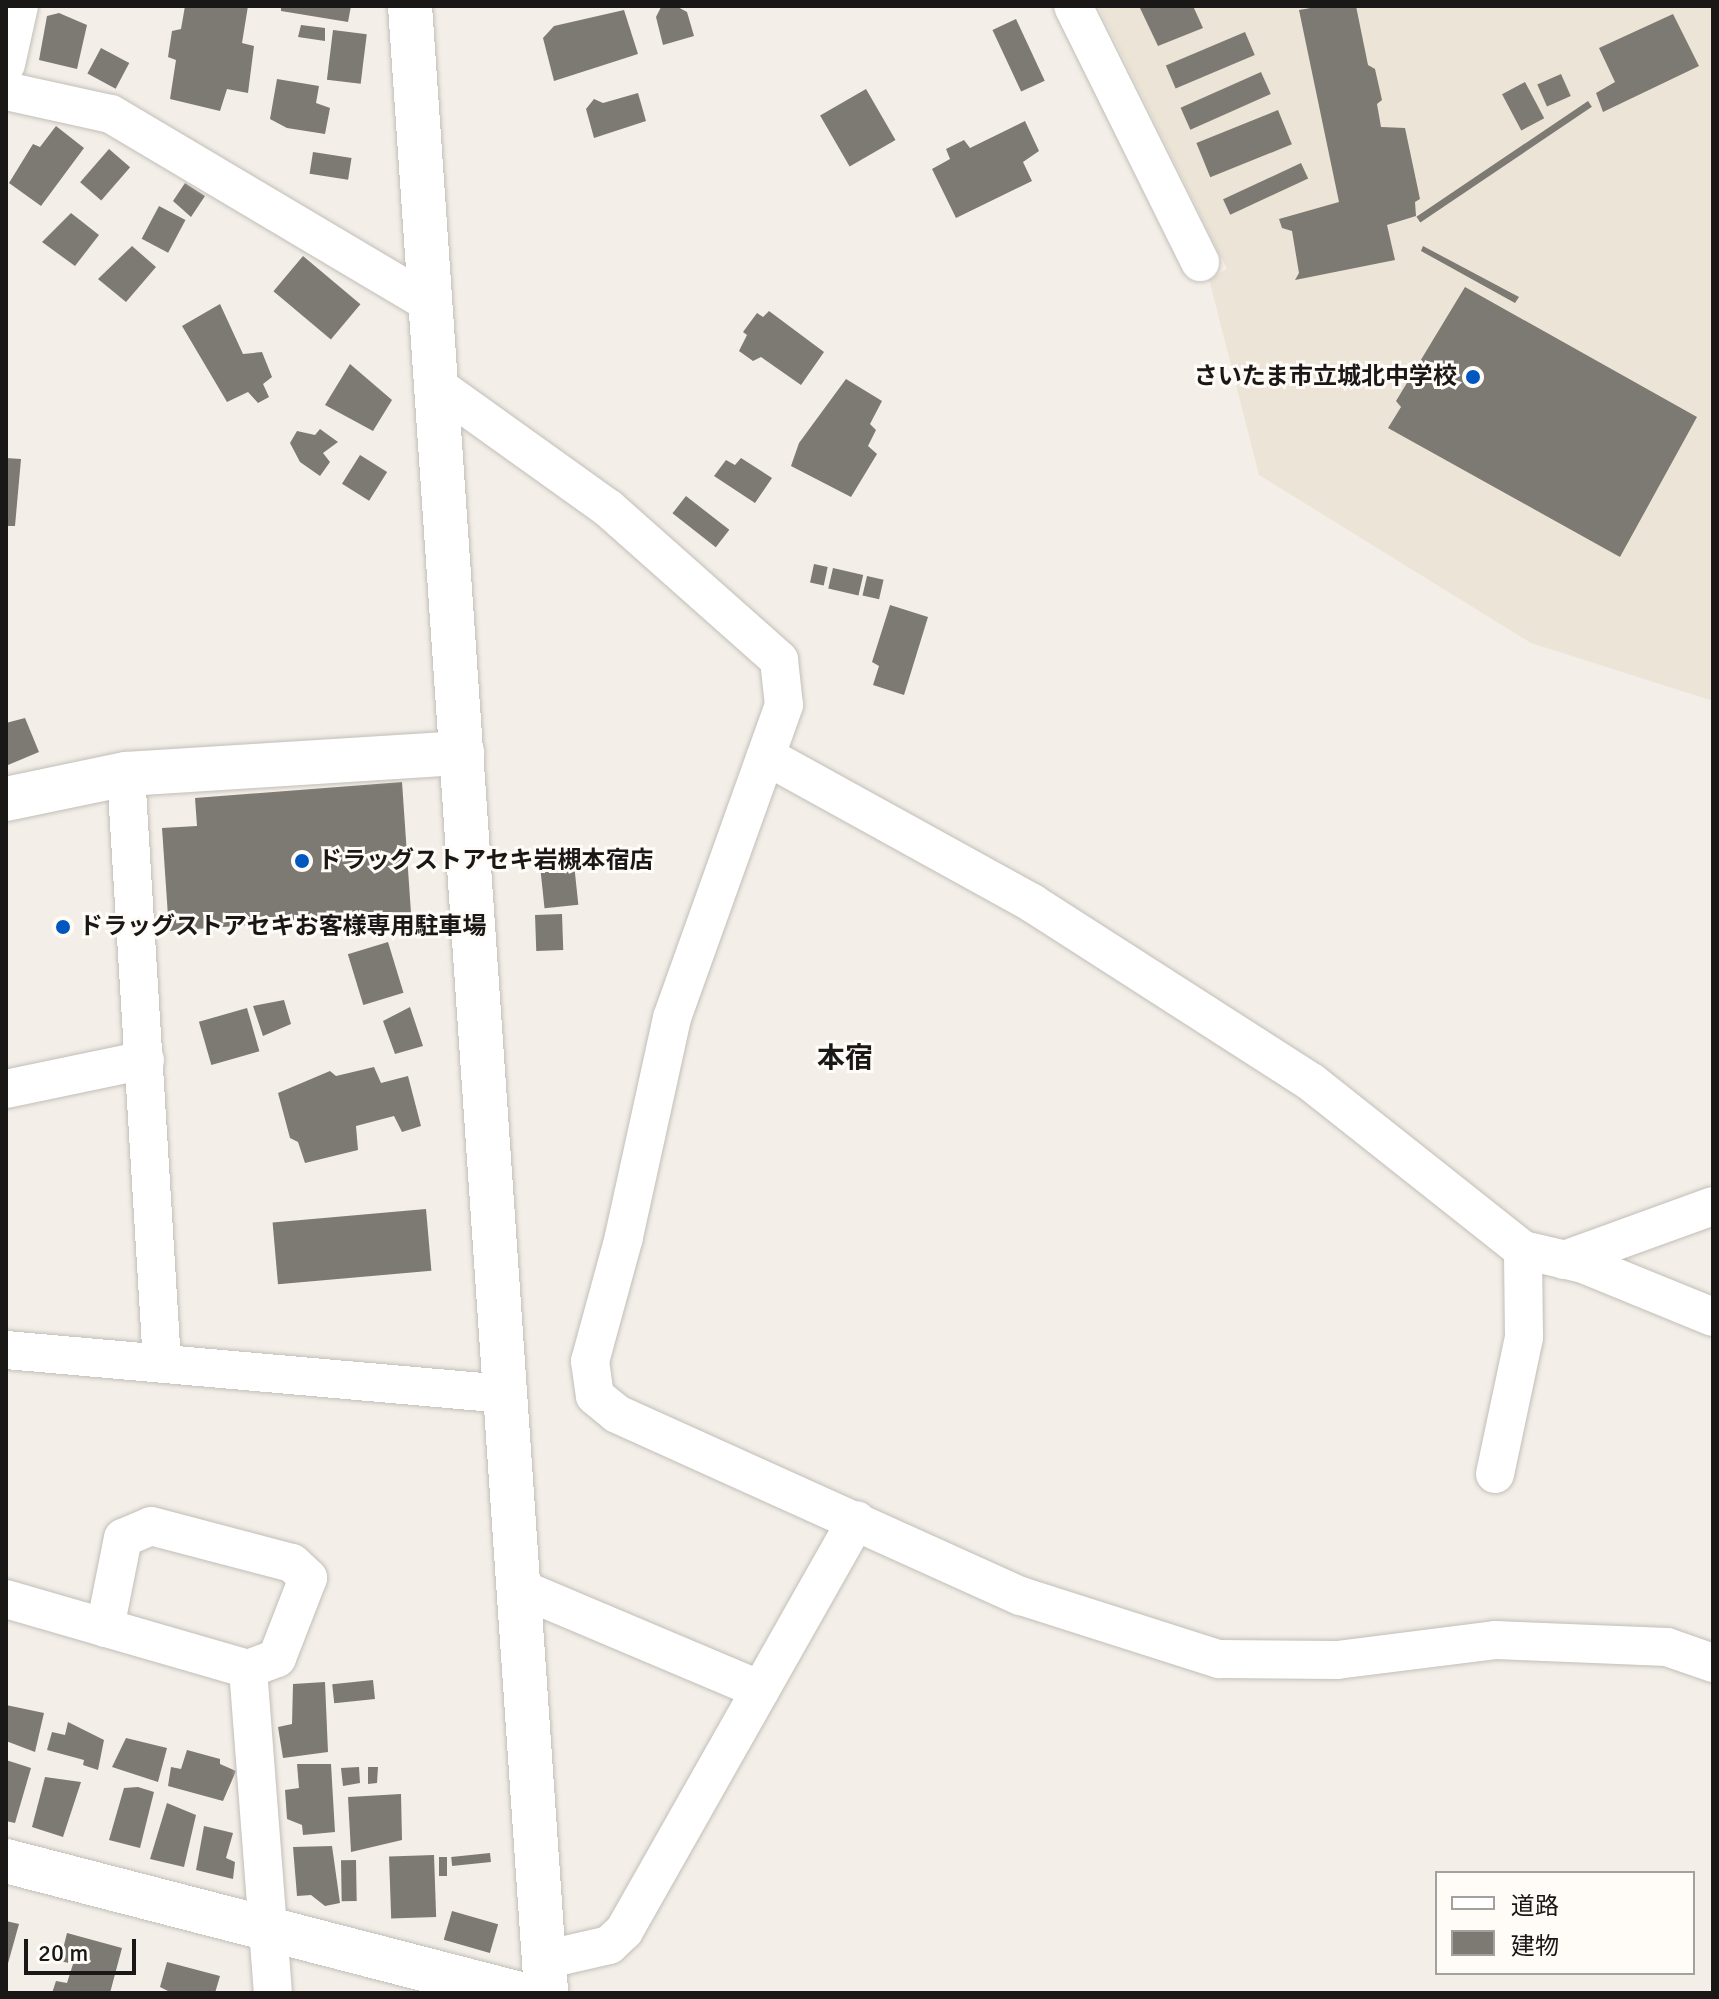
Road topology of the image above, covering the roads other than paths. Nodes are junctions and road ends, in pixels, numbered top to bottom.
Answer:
1 (19, 6) edge
2 (410, 6) edge
3 (1073, 6) edge
4 (6, 64) edge
5 (6, 91) edge
6 (1200, 262) dead end
7 (429, 303) junction
8 (436, 385) junction
9 (462, 753) junction
10 (766, 756) junction
11 (126, 774) junction
12 (6, 799) edge
13 (145, 1060) junction
14 (6, 1089) edge
15 (1713, 1206) edge
16 (1523, 1250) junction
17 (1564, 1260) junction
18 (1713, 1317) edge
19 (6, 1350) edge
20 (162, 1363) junction
21 (505, 1394) junction
22 (1495, 1474) dead end
23 (857, 1520) junction
24 (519, 1588) junction
25 (6, 1599) edge
26 (105, 1628) junction
27 (1713, 1663) edge
28 (248, 1669) junction
29 (760, 1690) junction
30 (6, 1861) edge
31 (270, 1930) junction
32 (545, 1977) edge
33 (273, 1993) edge
34 (516, 1993) edge

1 - 4 street
2 - 7 street
3 - 6 street
5 - 7 street
7 - 8 street
8 - 9 street
8 - 10 street
9 - 11 street
9 - 21 street
10 - 16 street
10 - 23 street
11 - 12 street
11 - 13 street
13 - 14 street
13 - 20 street
15 - 17 street
16 - 17 street
16 - 22 street
17 - 18 street
19 - 20 street
20 - 21 street
21 - 24 street
23 - 27 street
23 - 29 street
24 - 29 street
24 - 32 street
25 - 26 street
26 - 28 street
26 - 28 street
28 - 31 street
29 - 32 street
30 - 31 street
31 - 33 street
31 - 34 street

